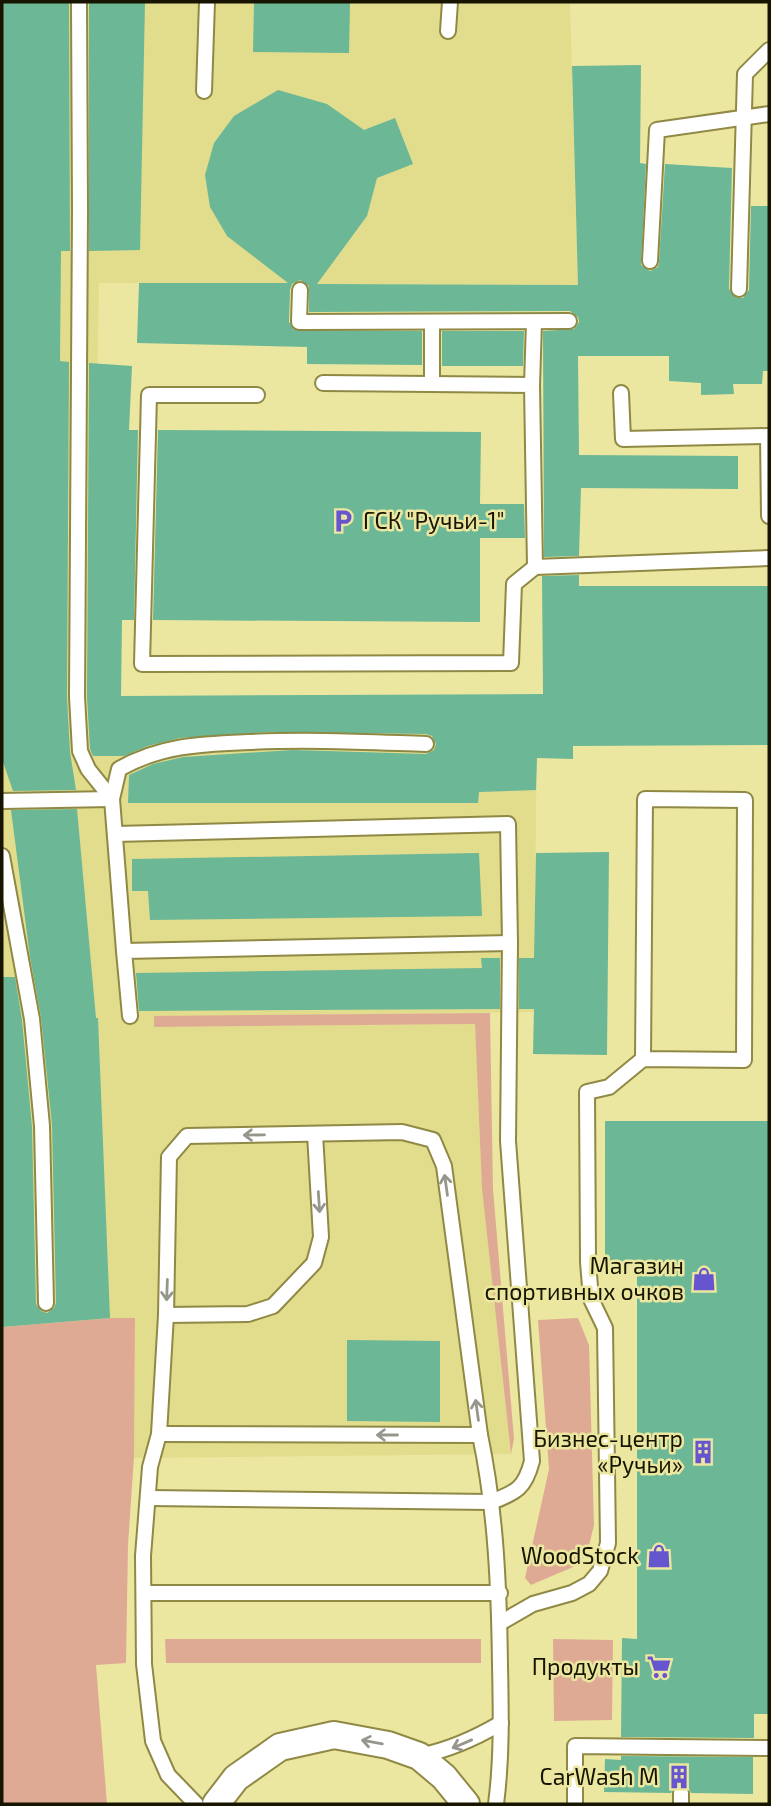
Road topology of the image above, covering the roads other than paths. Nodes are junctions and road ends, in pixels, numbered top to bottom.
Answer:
1 (79, 2) edge
2 (207, 2) edge
3 (450, 2) edge
4 (449, 31) dead end
5 (769, 50) edge
6 (204, 91) dead end
7 (769, 114) edge
8 (744, 117) junction
9 (650, 261) dead end
10 (739, 289) dead end
11 (300, 290) dead end
12 (569, 321) dead end
13 (432, 322) junction
14 (534, 322) junction
15 (323, 383) dead end
16 (432, 384) junction
17 (532, 385) junction
18 (621, 393) dead end
19 (257, 395) dead end
20 (769, 436) edge
21 (769, 516) edge
22 (769, 558) edge
23 (535, 567) junction
24 (426, 744) dead end
25 (112, 799) junction
26 (2, 801) edge
27 (115, 834) junction
28 (2, 856) edge
29 (510, 943) junction
30 (124, 951) junction
31 (131, 1017) dead end
32 (643, 1059) junction
33 (315, 1134) junction
34 (47, 1303) dead end
35 (166, 1315) junction
36 (159, 1434) junction
37 (480, 1435) junction
38 (148, 1499) junction
39 (491, 1502) junction
40 (144, 1592) junction
41 (500, 1593) junction
42 (500, 1623) junction
43 (501, 1723) junction
44 (769, 1748) edge
45 (419, 1756) junction
46 (196, 1804) edge
47 (216, 1804) edge
48 (466, 1804) edge
49 (496, 1804) edge
50 (575, 1804) edge

1 - 25 lane
2 - 6 lane
3 - 4 lane
5 - 8 lane
7 - 8 lane
8 - 9 lane
8 - 10 lane
11 - 13 lane
12 - 14 lane
13 - 14 lane
13 - 16 lane
14 - 17 lane
15 - 16 lane
16 - 17 lane
17 - 23 lane
18 - 20 lane
19 - 23 lane
20 - 21 lane
22 - 23 lane
24 - 25 lane
25 - 26 lane
25 - 27 lane
27 - 29 lane
27 - 30 lane
28 - 34 lane
29 - 30 lane
29 - 39 lane
30 - 31 lane
32 - 32 lane
32 - 42 lane
33 -> 35 lane
33 -> 35 lane
37 -> 33 lane
35 - 36 lane
37 -> 36 lane
36 - 38 lane
37 - 39 lane
38 - 39 lane
38 - 40 lane
39 - 41 lane
40 - 41 lane
40 - 46 lane
41 - 42 lane
42 - 43 lane
43 -> 45 lane
43 - 49 lane
44 - 50 lane
45 -> 47 street
45 - 48 street

